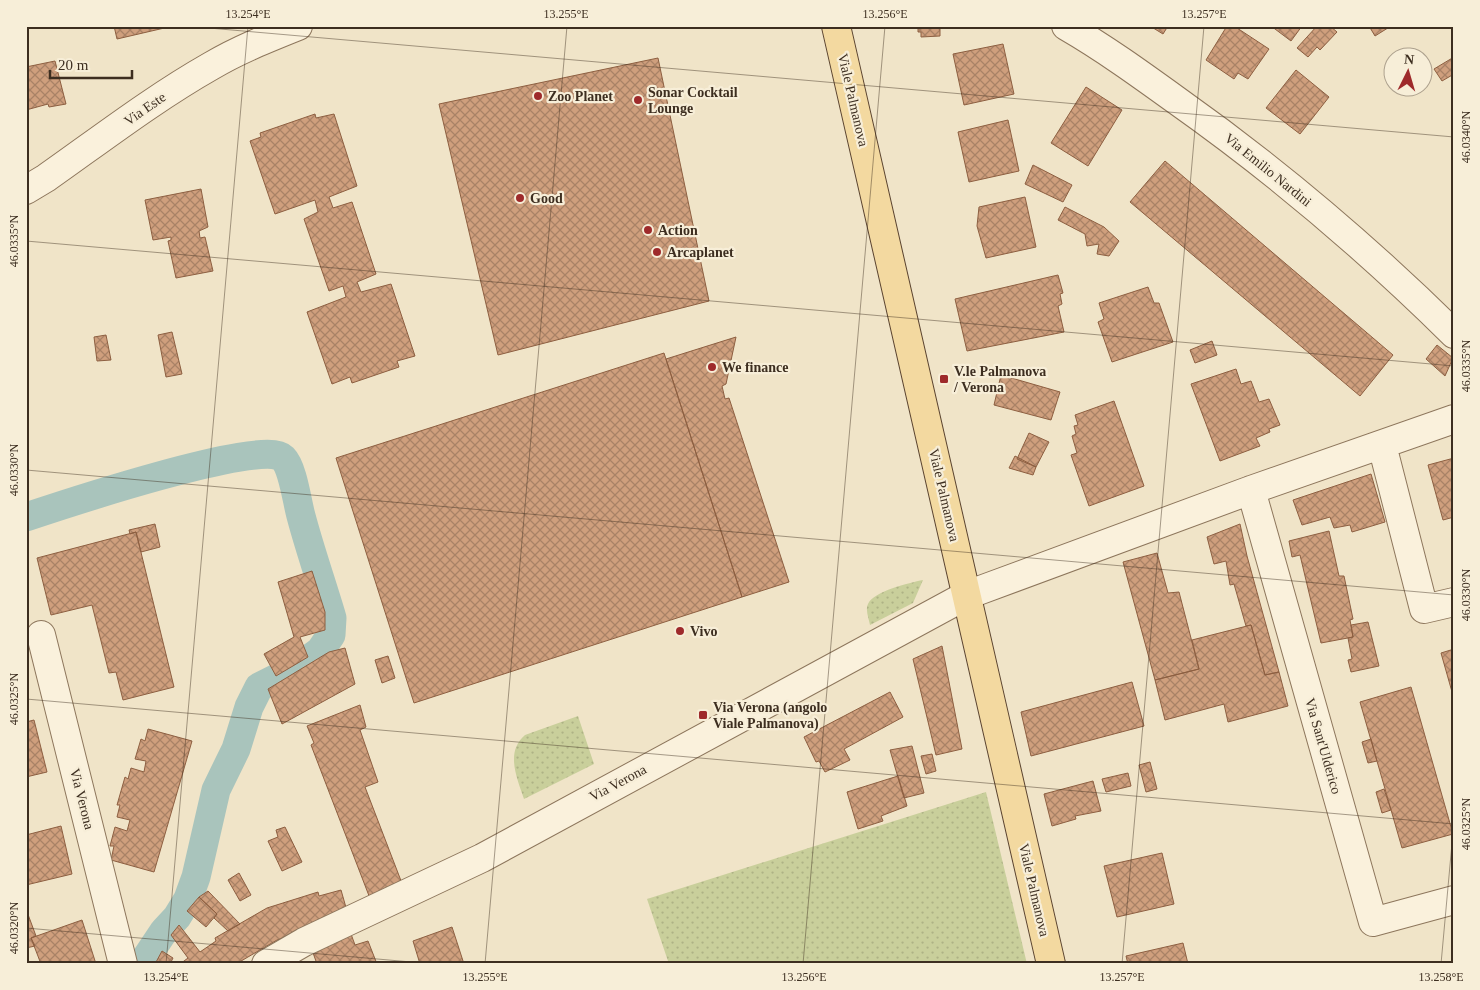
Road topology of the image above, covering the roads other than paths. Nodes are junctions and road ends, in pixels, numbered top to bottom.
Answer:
1 (298, 26) edge
2 (836, 26) edge
3 (1066, 26) edge
4 (26, 190) edge
5 (1454, 334) edge
6 (1454, 419) edge
7 (1382, 445) junction
8 (1251, 490) junction
9 (966, 595) junction
10 (1454, 602) edge
11 (41, 635) dead end
12 (1454, 900) edge
13 (123, 964) edge
14 (266, 964) edge
15 (1051, 964) edge

1 - 4 street, Via Este
2 - 9 main road, Viale Palmanova
3 - 5 street, Via Emilio Nardini
6 - 7 street
7 - 8 street
7 - 10 street
8 - 9 street
8 - 12 street, Via Sant'Ulderico
9 - 14 street, Via Verona
9 - 15 main road, Viale Palmanova
11 - 13 street, Via Verona

